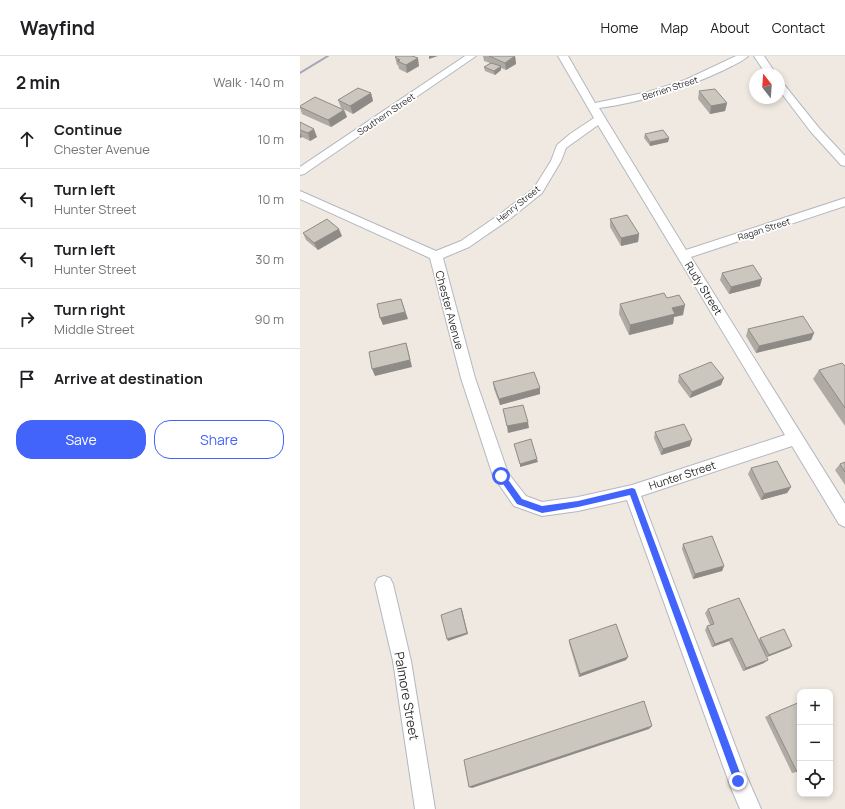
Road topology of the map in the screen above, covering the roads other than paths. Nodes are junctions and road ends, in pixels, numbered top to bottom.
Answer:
1 (471, 56) edge
2 (563, 56) edge
3 (743, 56) edge
4 (759, 56) edge
5 (767, 68) edge
6 (785, 92) edge
7 (592, 106) junction
8 (600, 119) junction
9 (845, 164) edge
10 (300, 172) edge
11 (300, 195) edge
12 (845, 202) edge
13 (684, 255) junction
14 (436, 256) junction
15 (796, 438) junction
16 (632, 492) junction
17 (520, 501) joint
18 (845, 519) edge
19 (384, 584) dead end
20 (425, 809) edge
21 (751, 809) edge

1 - 10 street, Southern Street
2 - 7 street, Rudy Street
3 - 7 street, Berrien Street
4 - 5 street
6 - 9 street
7 - 8 street, Rudy Street
8 - 13 street, Rudy Street
8 - 14 street, Henry Street
11 - 14 street, Chester Avenue
12 - 13 street, Ragan Street
13 - 15 street, Rudy Street
14 - 17 street, Chester Avenue
15 - 16 street, Hunter Street
15 - 18 street, Rudy Street
16 - 17 street, Hunter Street
16 - 21 street
19 - 20 street, Palmore Street

